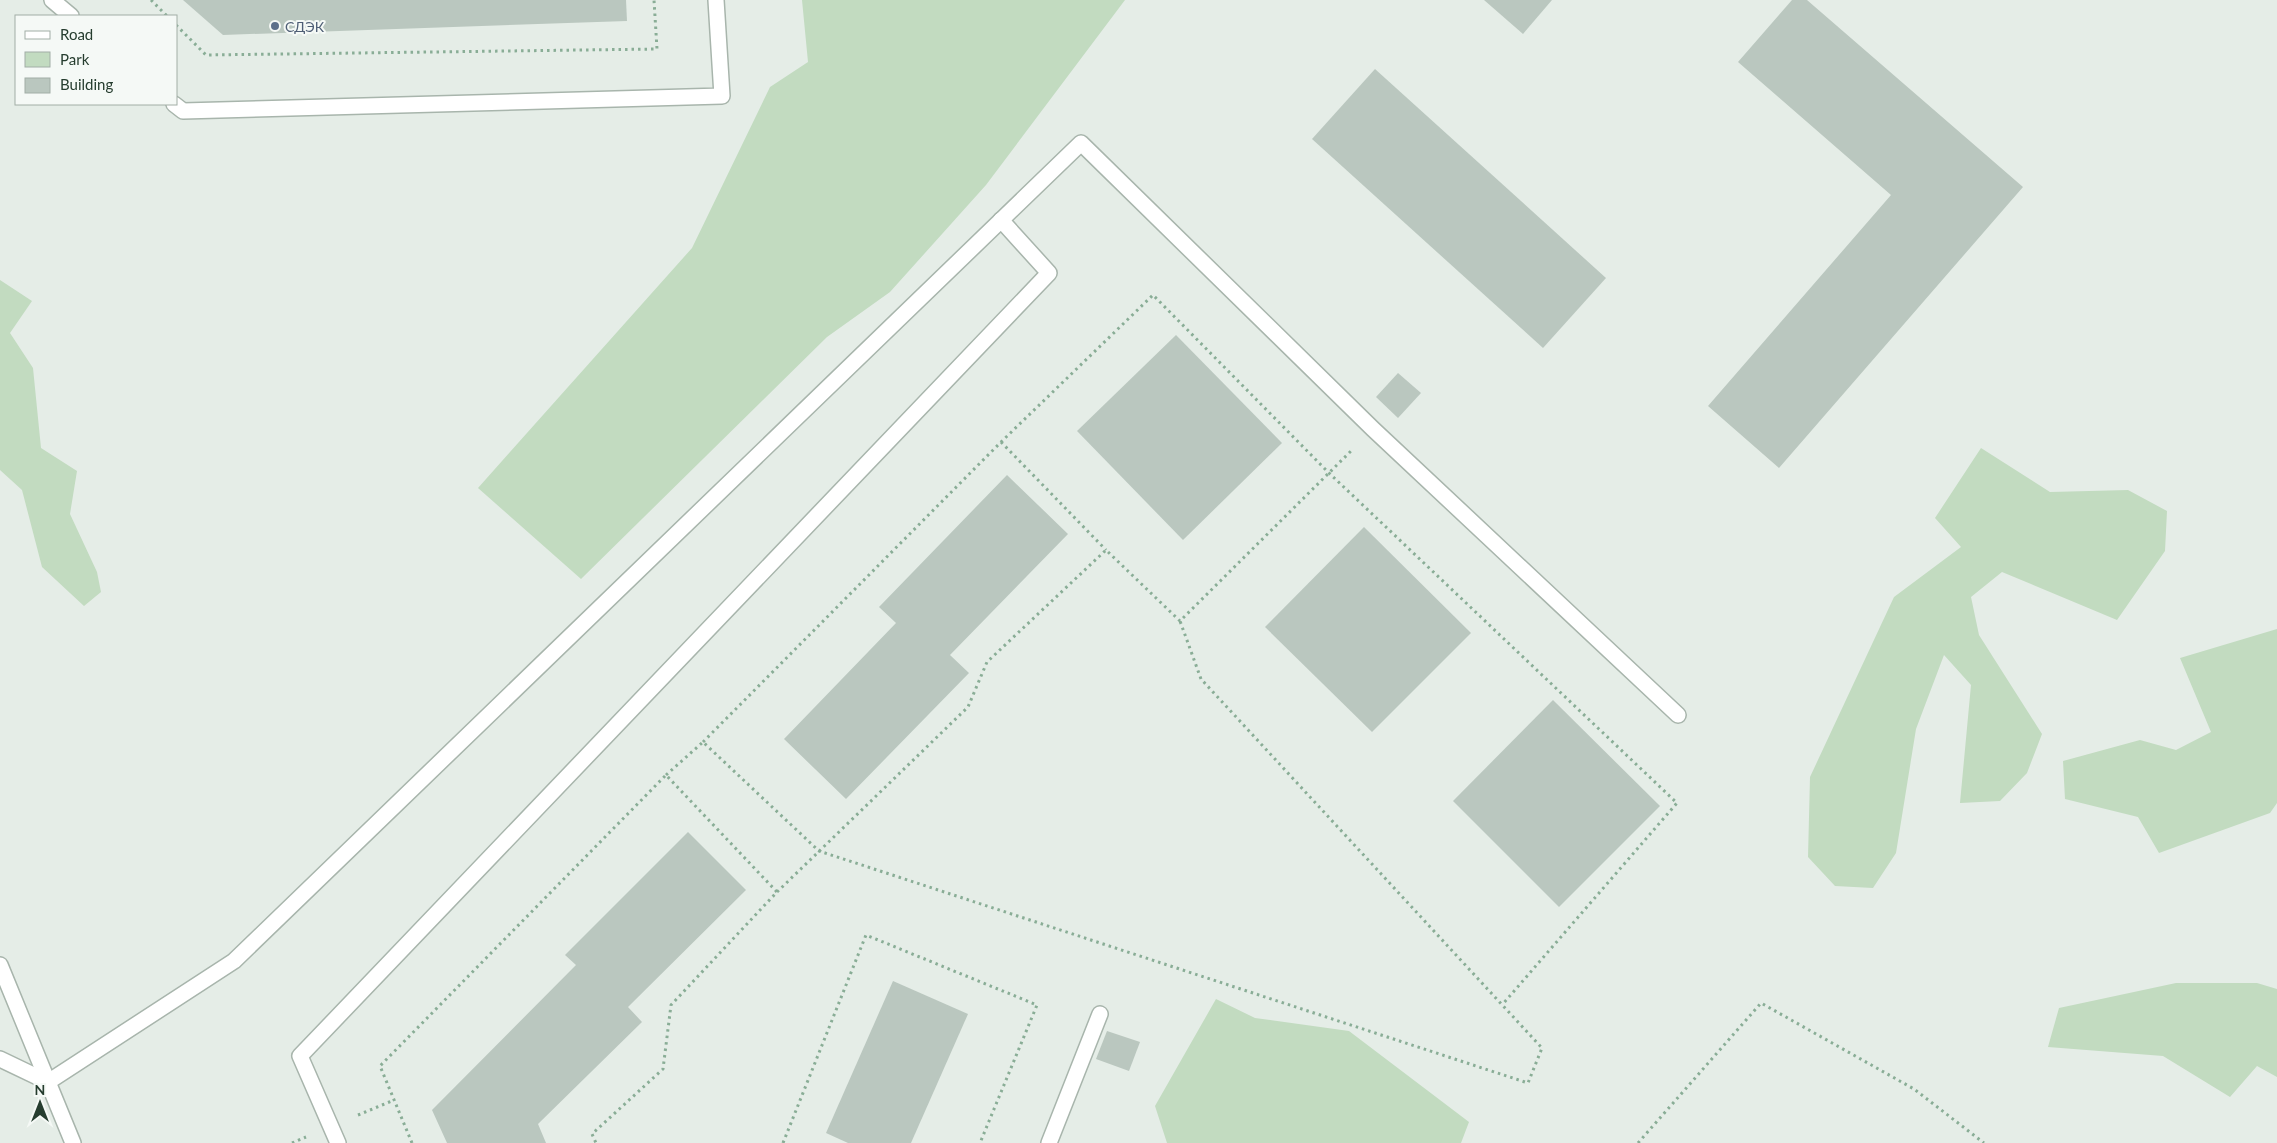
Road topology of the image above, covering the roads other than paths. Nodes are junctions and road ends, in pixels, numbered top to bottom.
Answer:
1 (52, 0) edge
2 (716, 0) edge
3 (70, 15) edge
4 (175, 105) edge
5 (1001, 220) junction
6 (1678, 715) dead end
7 (0, 965) edge
8 (1100, 1014) dead end
9 (0, 1059) edge
10 (48, 1082) junction
11 (73, 1143) edge
12 (338, 1143) edge
13 (1049, 1143) edge

1 - 3 street
2 - 4 street
5 - 6 street
5 - 10 street
5 - 12 street
7 - 10 street
8 - 13 street
9 - 10 street
10 - 11 street

